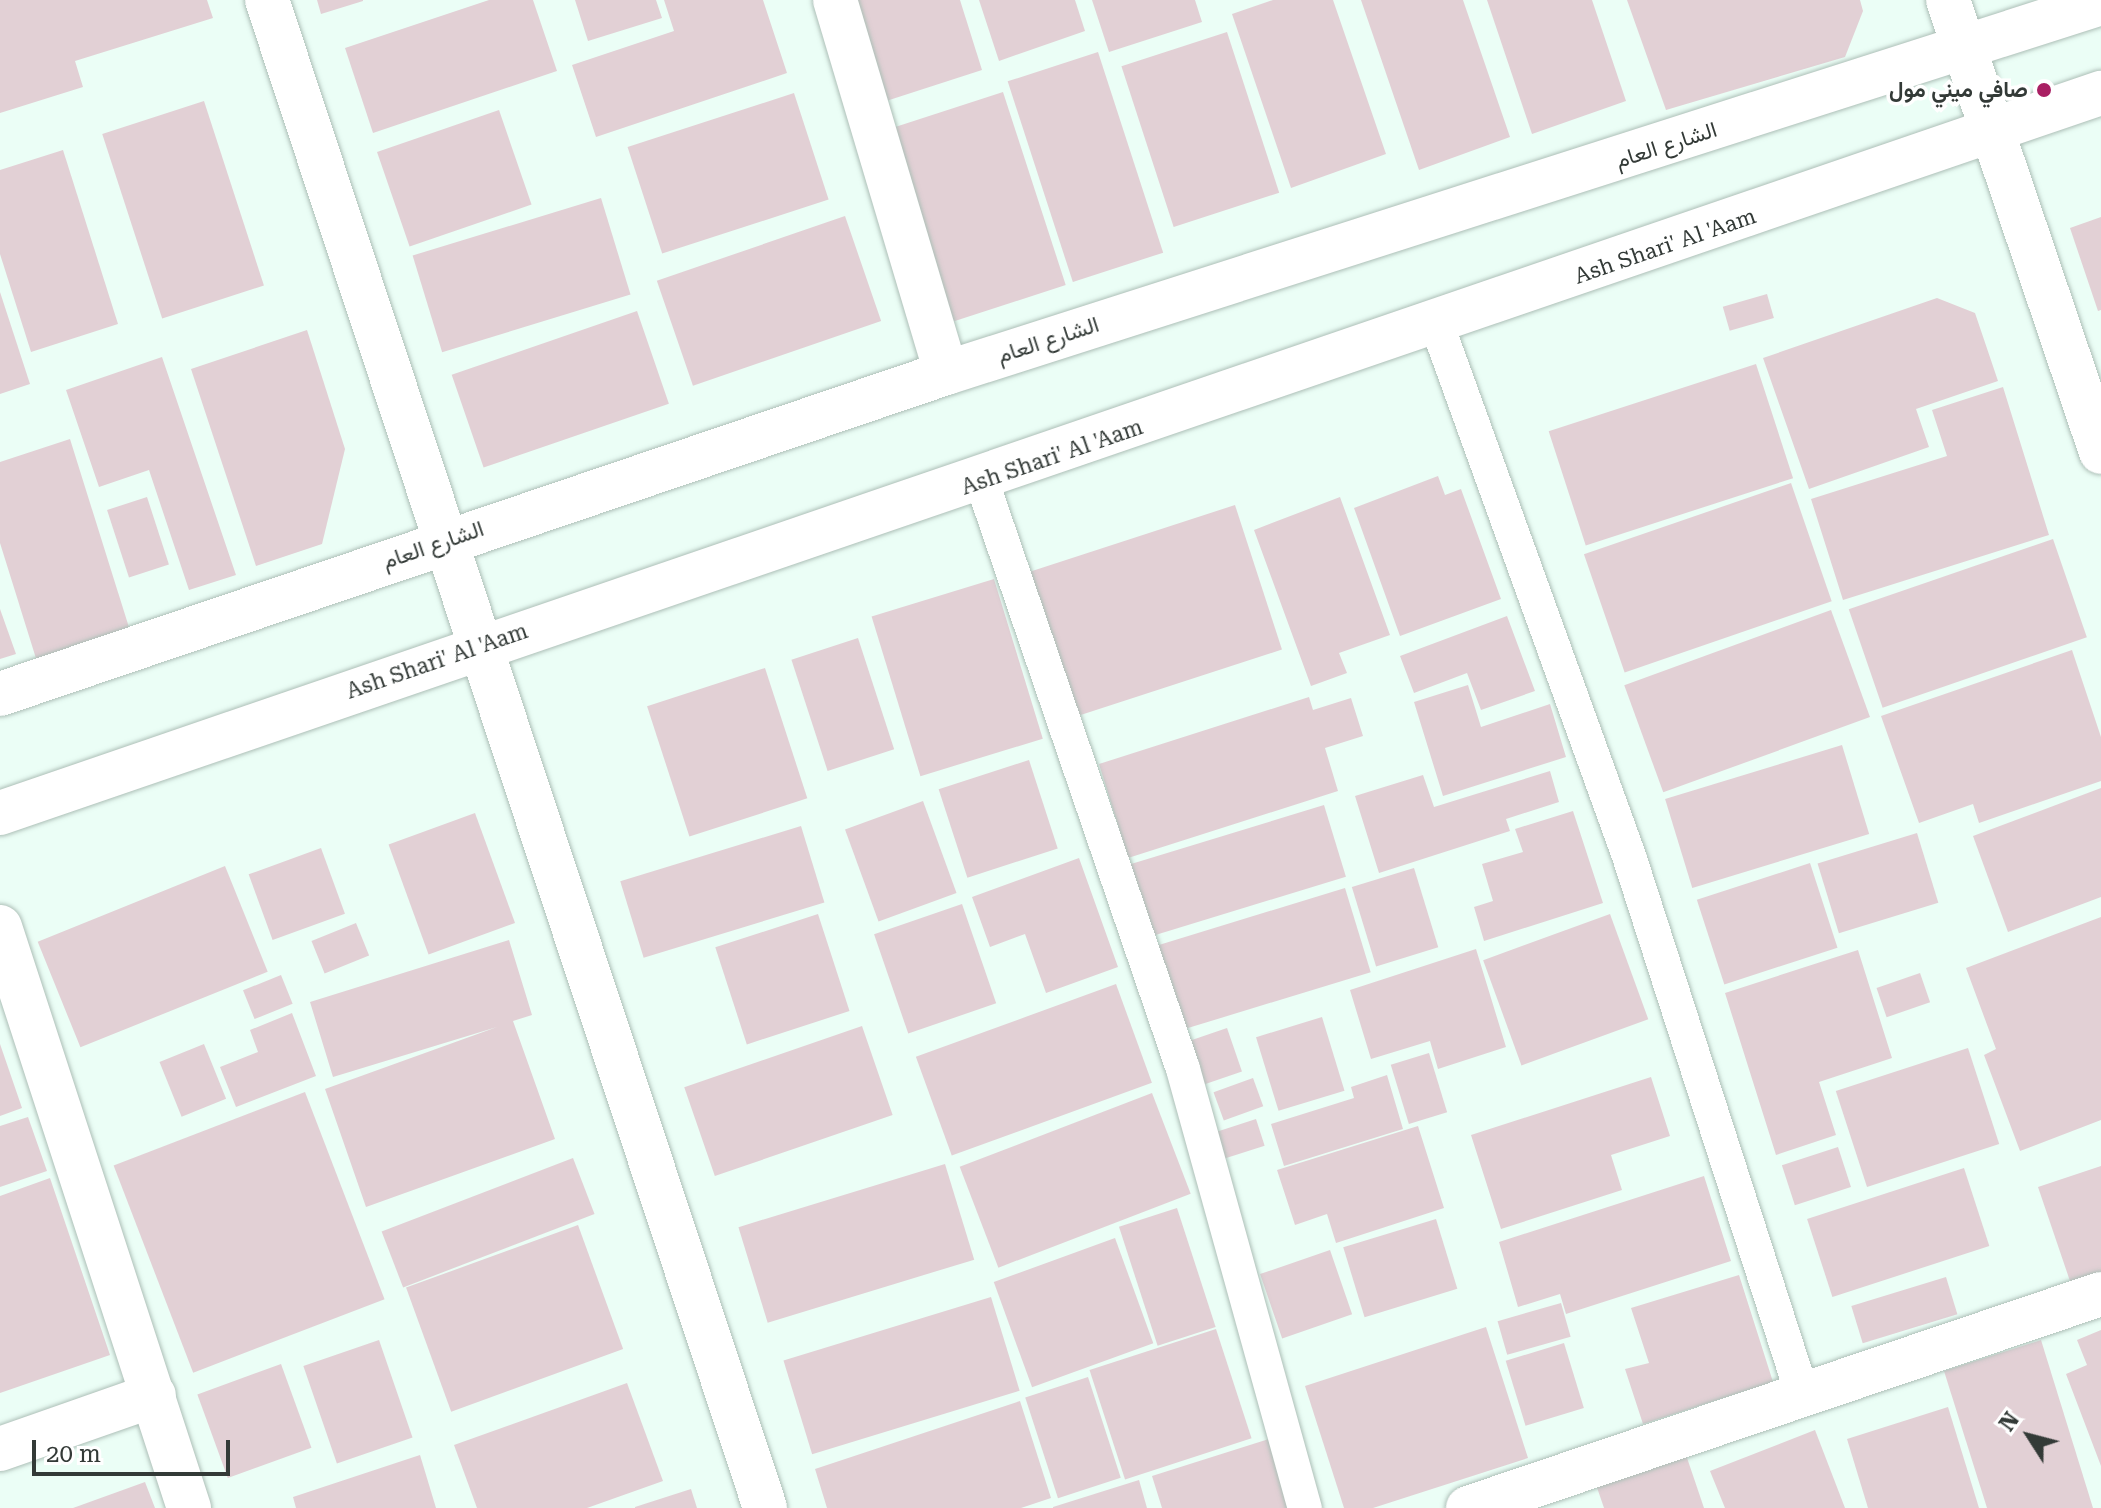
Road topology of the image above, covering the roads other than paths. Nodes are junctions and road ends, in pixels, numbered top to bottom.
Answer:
1 (267, 0) edge
2 (835, 0) edge
3 (1948, 0) edge
4 (2101, 3) edge
5 (1964, 50) junction
6 (2101, 93) edge
7 (1991, 133) junction
8 (1437, 325) junction
9 (946, 373) junction
10 (2101, 452) edge
11 (982, 482) junction
12 (445, 541) junction
13 (478, 646) junction
14 (0, 694) edge
15 (0, 813) edge
16 (0, 927) edge
17 (2101, 1294) edge
18 (1801, 1390) junction
19 (154, 1395) junction
20 (0, 1449) edge
21 (189, 1508) edge
22 (765, 1508) edge
23 (1305, 1508) edge
24 (1468, 1508) edge

1 - 12 street
2 - 9 street
3 - 5 street
4 - 5 street, الشارع العام
5 - 7 street
5 - 9 street, الشارع العام
6 - 7 street, Ash Shari' Al 'Aam
7 - 8 street, Ash Shari' Al 'Aam
7 - 10 street
8 - 11 street, Ash Shari' Al 'Aam
8 - 18 lane
9 - 12 street, الشارع العام
11 - 13 street, Ash Shari' Al 'Aam
11 - 23 lane
12 - 13 street
12 - 14 street, الشارع العام
13 - 15 street, Ash Shari' Al 'Aam
13 - 22 street
16 - 19 street
17 - 18 street
18 - 24 street
19 - 20 street
19 - 21 street

